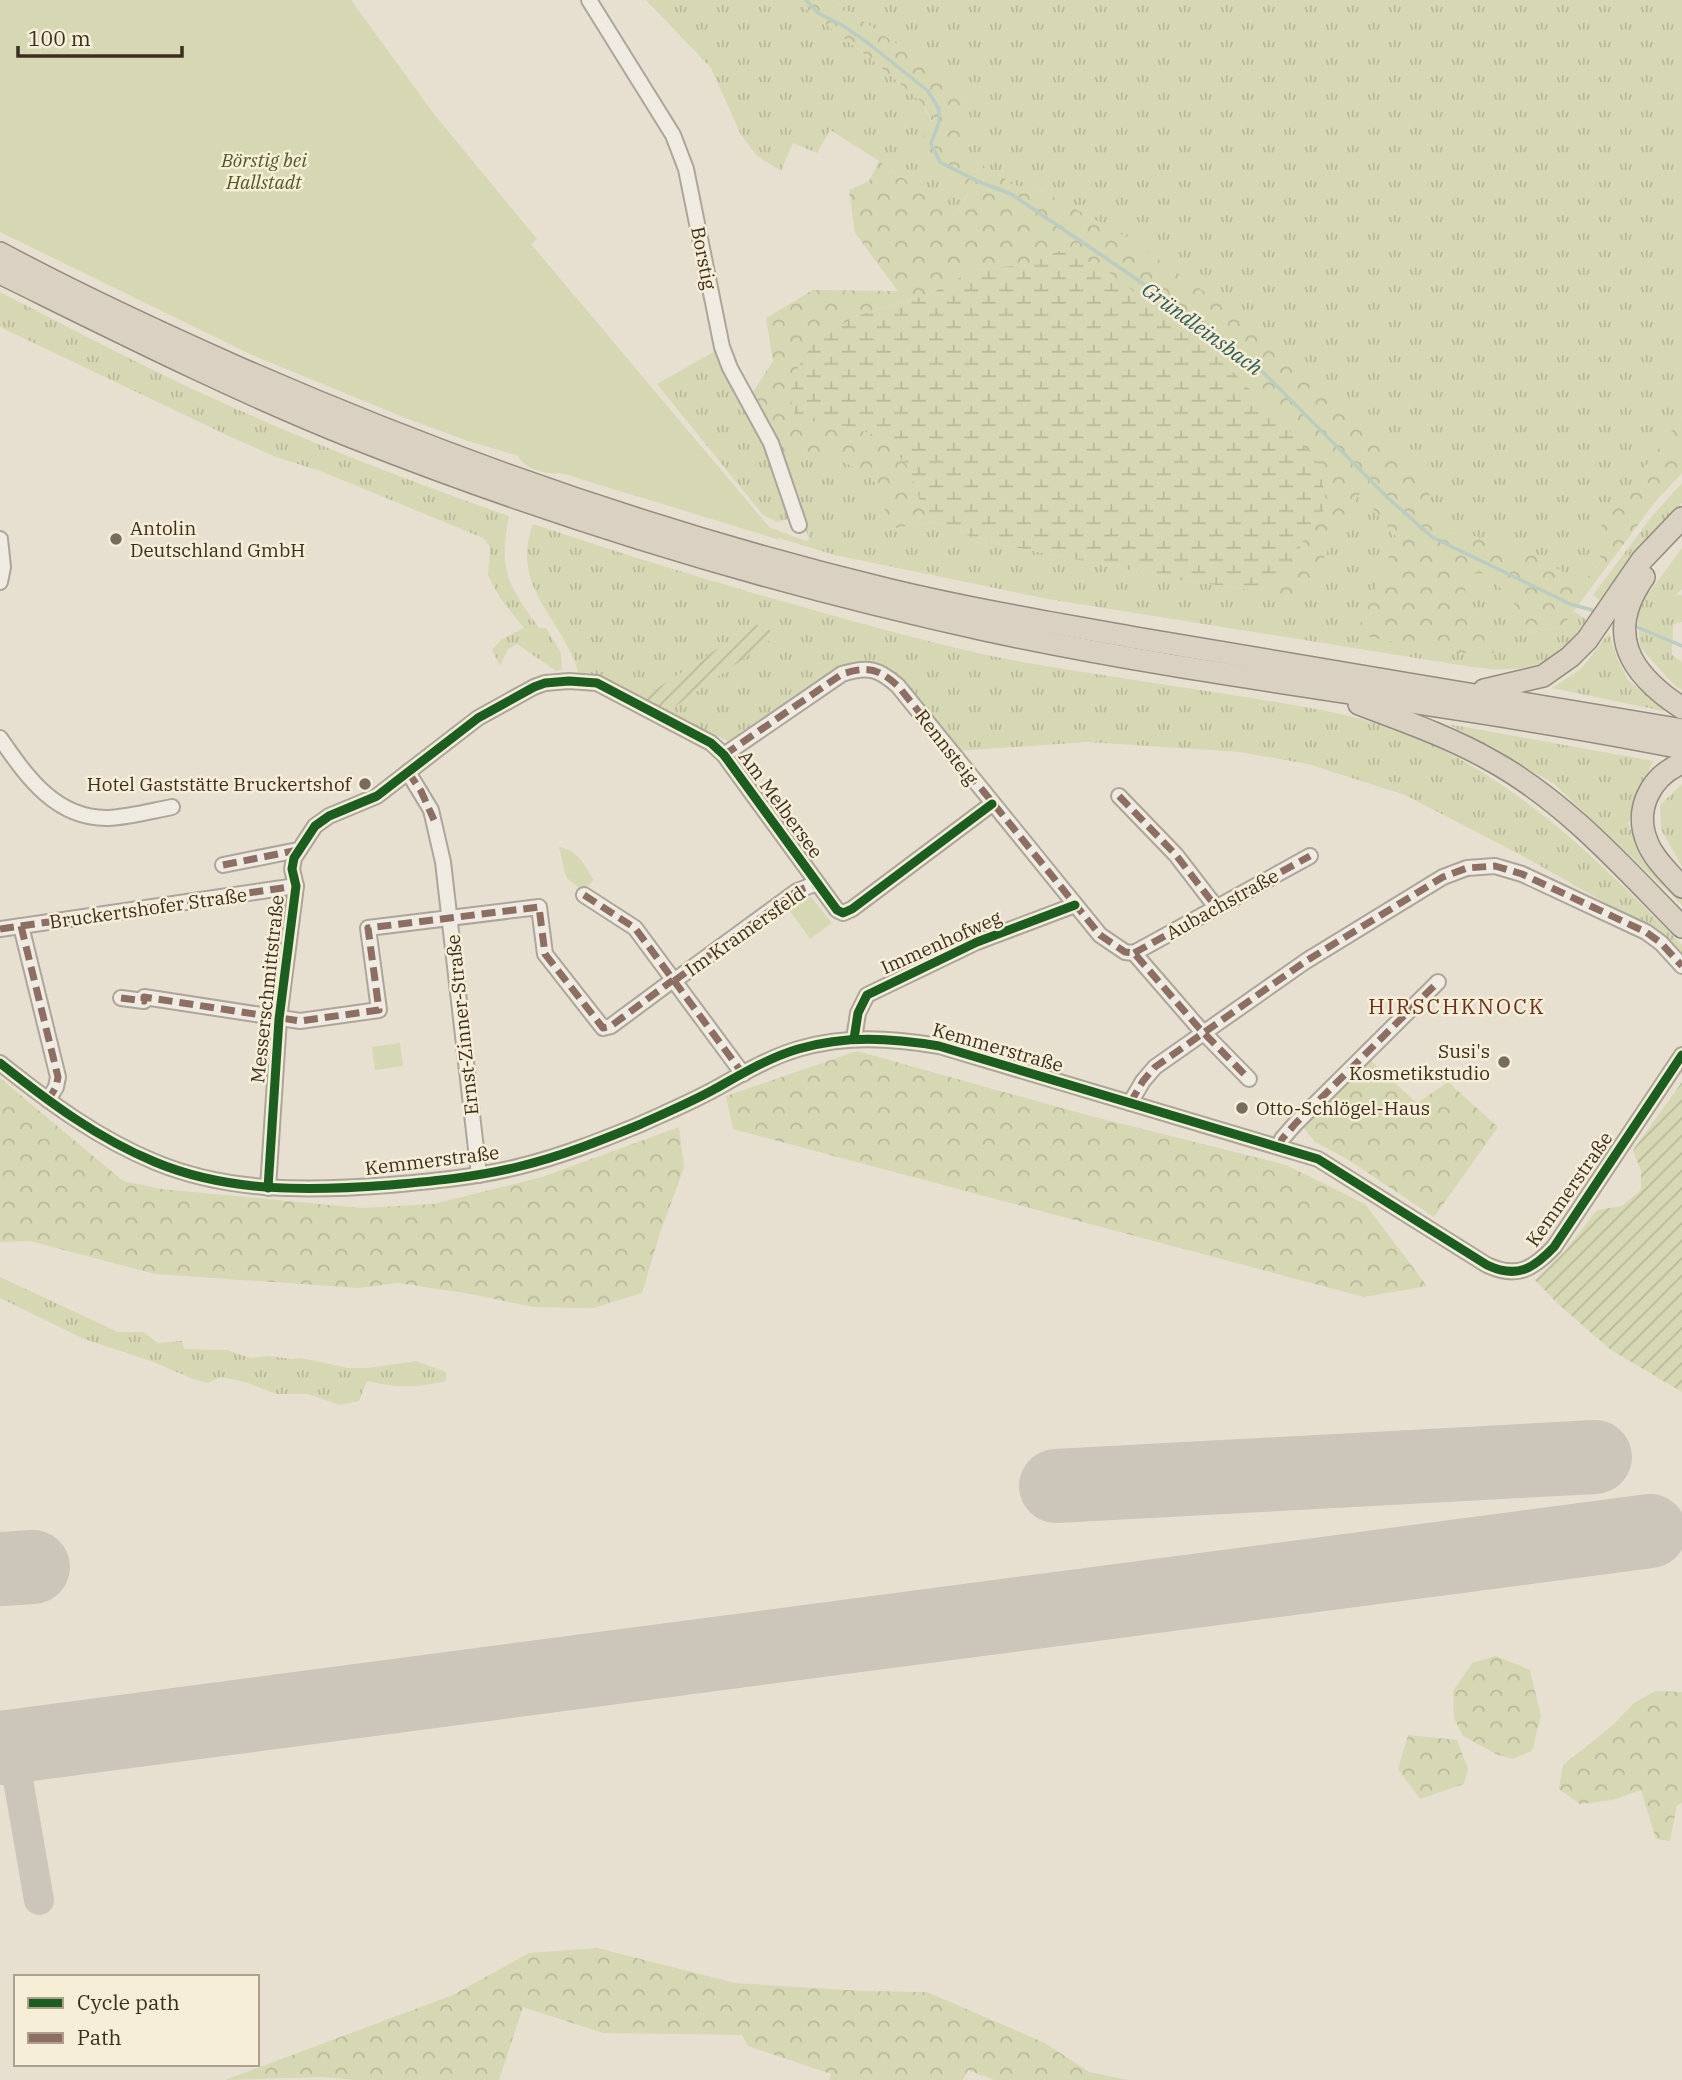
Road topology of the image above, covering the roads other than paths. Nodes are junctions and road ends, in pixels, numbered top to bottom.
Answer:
1 (589, 0) edge
2 (0, 253) edge
3 (0, 273) edge
4 (1682, 518) edge
5 (799, 525) dead end
6 (1682, 537) edge
7 (0, 539) edge
8 (0, 582) edge
9 (1619, 606) junction
10 (1307, 686) junction
11 (1469, 693) junction
12 (1682, 708) edge
13 (1682, 730) edge
14 (0, 738) edge
15 (1682, 748) edge
16 (724, 755) junction
17 (1682, 763) edge
18 (408, 772) junction
19 (1119, 796) dead end
20 (992, 804) junction
21 (172, 807) dead end
22 (298, 850) junction
23 (1310, 856) dead end
24 (223, 865) dead end
25 (817, 883) junction
26 (296, 886) junction
27 (1682, 887) edge
28 (584, 895) dead end
29 (1075, 905) junction
30 (1216, 907) junction
31 (450, 916) junction
32 (21, 926) junction
33 (1682, 926) edge
34 (0, 929) edge
35 (1134, 953) junction
36 (1682, 966) edge
37 (673, 980) junction
38 (1438, 982) dead end
39 (121, 998) dead end
40 (279, 1019) junction
41 (1204, 1033) junction
42 (854, 1039) junction
43 (1682, 1055) edge
44 (0, 1063) edge
45 (743, 1074) junction
46 (1250, 1079) dead end
47 (48, 1100) junction
48 (1130, 1103) junction
49 (1279, 1147) junction
50 (479, 1175) junction
51 (268, 1188) junction

1 - 5 street, Borstig
2 - 11 highway
3 - 10 highway
4 - 9 highway
6 - 9 highway
7 - 8 street
9 - 11 highway
9 - 12 highway
10 - 15 highway
10 - 33 highway
11 - 13 highway
14 - 21 street
16 - 18 street, Am Melbersee
16 - 20 street, Rennsteig
16 - 25 street, Am Melbersee
17 - 27 highway
18 - 22 street
18 - 31 street, Ernst-Zinner-Straße
19 - 30 street
20 - 25 street, Am Melbersee
20 - 29 street, Rennsteig
22 - 24 street
22 - 26 street, Messerschmittstraße
23 - 30 street, Aubachstraße
25 - 37 street, Im Kramersfeld
26 - 32 street, Bruckertshofer Straße
26 - 40 street, Messerschmittstraße
28 - 37 street, Im Kramersfeld
29 - 35 street, Rennsteig
29 - 42 street, Immenhofweg
30 - 35 street, Aubachstraße
31 - 37 street, Ernst-Zinner-Straße
31 - 40 street, Ernst-Zinner-Straße
31 - 50 street, Ernst-Zinner-Straße
32 - 34 street, Bruckertshofer Straße
32 - 47 street
35 - 41 street, Rennsteig
36 - 41 street
37 - 45 street, Im Kramersfeld
38 - 49 street
39 - 40 street
40 - 51 street, Messerschmittstraße
41 - 46 street, Rennsteig
41 - 48 street
42 - 45 street, Kemmerstraße
42 - 48 street, Kemmerstraße
43 - 49 street, Kemmerstraße
44 - 47 street, Kemmerstraße
45 - 50 street, Kemmerstraße
47 - 51 street, Kemmerstraße
48 - 49 street, Kemmerstraße
50 - 51 street, Kemmerstraße

